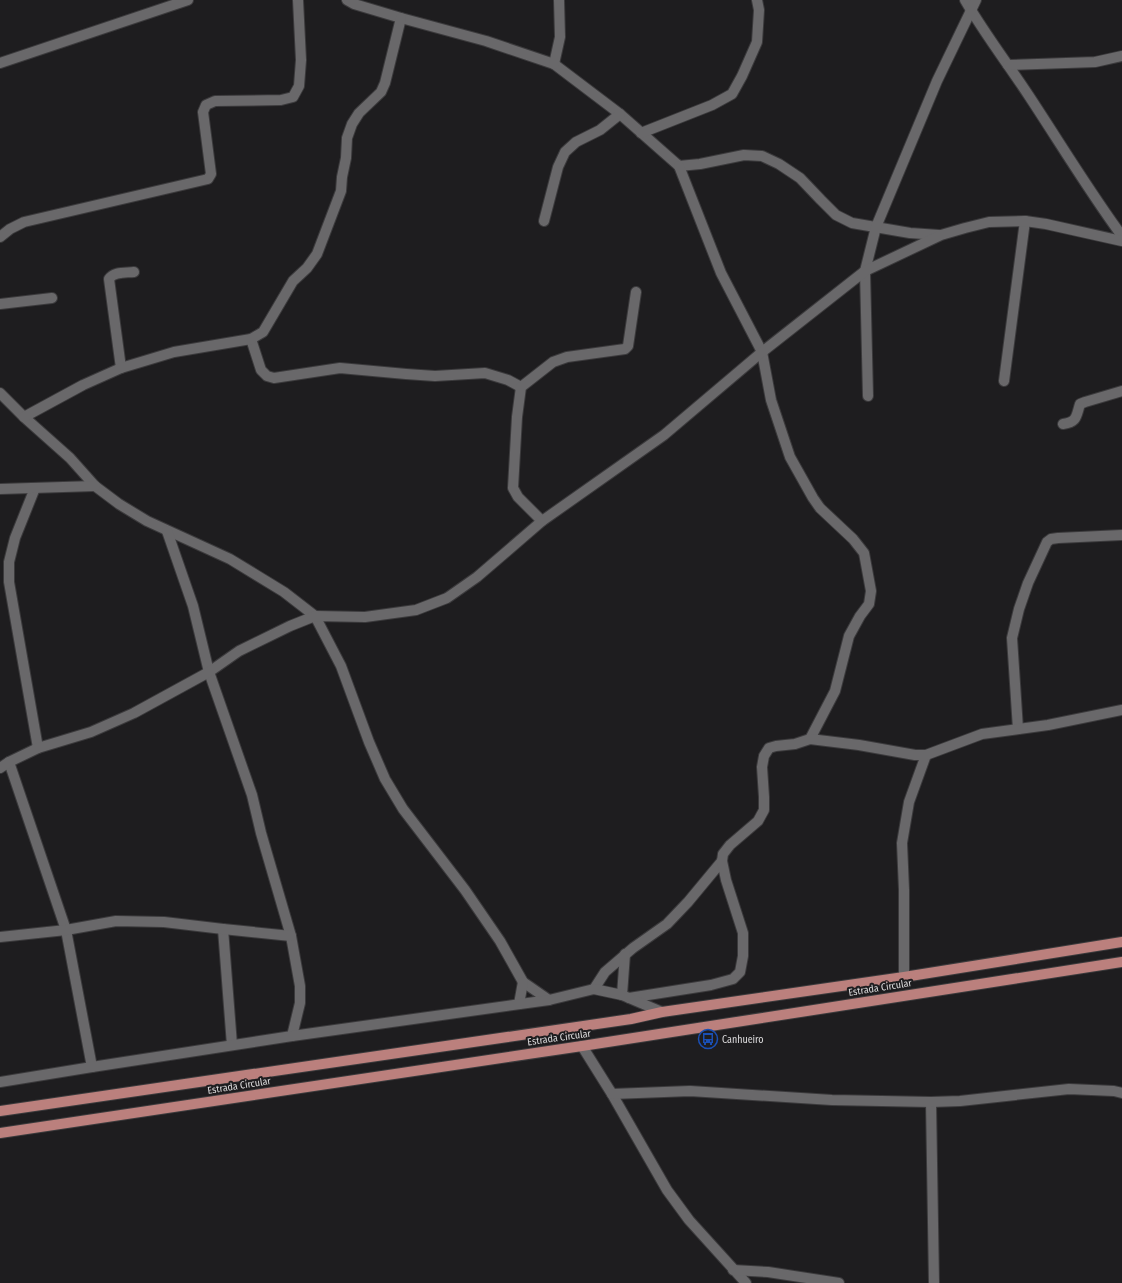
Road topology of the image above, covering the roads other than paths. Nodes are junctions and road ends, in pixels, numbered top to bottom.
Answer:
1 (188, 0) edge
2 (298, 0) edge
3 (347, 0) edge
4 (559, 0) edge
5 (757, 0) edge
6 (965, 0) edge
7 (976, 0) edge
8 (971, 11) junction
9 (401, 18) junction
10 (1122, 56) edge
11 (0, 63) edge
12 (554, 64) junction
13 (1008, 64) junction
14 (620, 114) junction
15 (641, 132) junction
16 (679, 166) junction
17 (544, 221) dead end
18 (1025, 221) junction
19 (876, 227) junction
20 (940, 235) junction
21 (1122, 236) edge
22 (0, 237) edge
23 (1122, 241) edge
24 (865, 271) junction
25 (134, 272) dead end
26 (636, 292) dead end
27 (52, 298) dead end
28 (0, 304) edge
29 (251, 339) junction
30 (762, 352) junction
31 (122, 368) junction
32 (1004, 381) dead end
33 (521, 387) junction
34 (1122, 391) edge
35 (0, 393) edge
36 (868, 396) dead end
37 (24, 417) junction
38 (1063, 424) dead end
39 (95, 486) junction
40 (35, 488) junction
41 (0, 489) edge
42 (542, 521) junction
43 (166, 531) junction
44 (1122, 535) edge
45 (315, 616) junction
46 (209, 672) junction
47 (1122, 710) edge
48 (1018, 729) junction
49 (810, 740) junction
50 (38, 748) junction
51 (926, 755) junction
52 (9, 762) junction
53 (0, 768) edge
54 (722, 861) junction
55 (223, 929) junction
56 (66, 930) junction
57 (291, 936) junction
58 (0, 937) edge
59 (1122, 942) edge
60 (625, 954) junction
61 (1122, 962) edge
62 (904, 977) junction
63 (524, 982) junction
64 (594, 989) junction
65 (626, 996) junction
66 (549, 1000) junction
67 (519, 1004) junction
68 (662, 1012) junction
69 (292, 1036) junction
70 (232, 1045) junction
71 (582, 1046) junction
72 (92, 1066) junction
73 (0, 1082) edge
74 (1122, 1093) edge
75 (612, 1094) junction
76 (931, 1102) junction
77 (0, 1111) edge
78 (0, 1133) edge
79 (733, 1270) junction
80 (746, 1283) edge
81 (839, 1283) edge
82 (934, 1283) edge

1 - 11 street
2 - 22 street
3 - 9 street
4 - 12 street
5 - 15 street
6 - 8 street
7 - 8 street
8 - 13 street
8 - 19 street
9 - 12 street
9 - 29 street
10 - 13 street
12 - 14 street
13 - 21 street
14 - 15 street
14 - 17 street
15 - 16 street
16 - 19 street
16 - 30 street
18 - 20 street
18 - 23 street
18 - 32 street
19 - 20 street
19 - 24 street
20 - 24 street
24 - 30 street
24 - 36 street
25 - 31 street
26 - 33 street
27 - 28 street
29 - 31 street
29 - 33 street
30 - 42 street
30 - 49 street
31 - 37 street
33 - 42 street
34 - 38 street
35 - 37 street
37 - 39 street
39 - 40 street
39 - 43 street
40 - 41 street
40 - 50 street
42 - 45 street
43 - 45 street
43 - 46 street
44 - 48 street
45 - 46 street
45 - 63 street
46 - 50 street
46 - 57 street
47 - 48 street
48 - 51 street
49 - 51 street
49 - 54 street
50 - 52 street
51 - 62 street
52 - 53 street
52 - 56 street
54 - 60 street
54 - 65 street
55 - 56 street
55 - 57 street
55 - 70 street
56 - 58 street
56 - 72 street
57 - 69 street
59 - 62 main road, Estrada Circular
60 - 64 street
60 - 65 street
61 - 71 main road, Estrada Circular
62 - 68 main road, Estrada Circular
63 - 66 street
63 - 67 street
64 - 65 street
64 - 66 street
65 - 68 street
66 - 67 street
67 - 69 street
68 - 77 main road, Estrada Circular
69 - 70 street
70 - 72 street
71 - 75 street
71 - 78 main road, Estrada Circular
72 - 73 street
74 - 76 street
75 - 76 street
75 - 79 street
76 - 82 street
79 - 80 street
79 - 81 street

